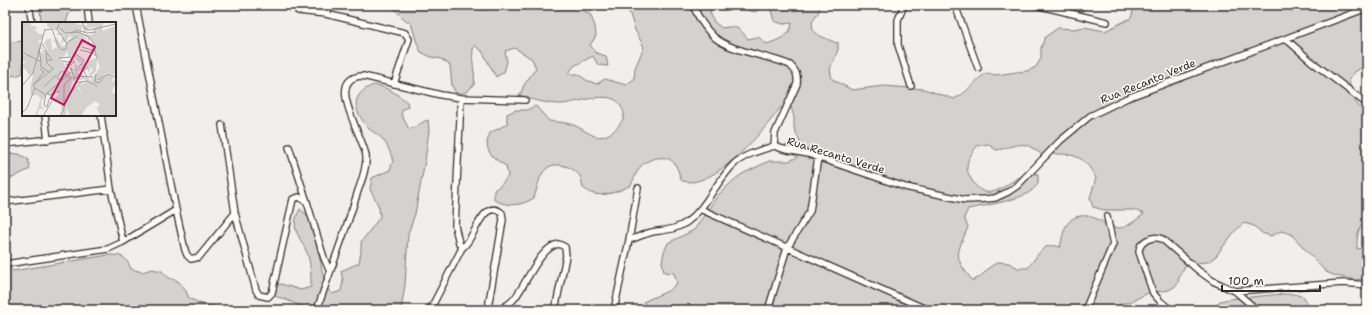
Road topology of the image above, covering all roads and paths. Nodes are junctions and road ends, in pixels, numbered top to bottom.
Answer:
1 (29, 5) edge
2 (87, 5) edge
3 (136, 5) edge
4 (330, 5) edge
5 (693, 5) edge
6 (904, 5) edge
7 (955, 5) edge
8 (1036, 5) edge
9 (1367, 8) edge
10 (298, 11) dead end
11 (326, 14) junction
12 (32, 22) edge
13 (89, 22) edge
14 (1108, 22) dead end
15 (1286, 39) junction
16 (978, 68) dead end
17 (394, 84) junction
18 (911, 86) dead end
19 (461, 98) junction
20 (525, 100) dead end
21 (1367, 104) edge
22 (45, 116) edge
23 (101, 116) edge
24 (222, 125) dead end
25 (104, 133) junction
26 (48, 140) junction
27 (5, 144) edge
28 (774, 146) junction
29 (289, 147) dead end
30 (818, 157) junction
31 (638, 188) dead end
32 (111, 189) junction
33 (5, 202) edge
34 (307, 202) junction
35 (700, 209) junction
36 (176, 210) junction
37 (235, 213) junction
38 (1107, 217) dead end
39 (629, 240) junction
40 (123, 242) junction
41 (462, 248) junction
42 (787, 248) junction
43 (5, 264) edge
44 (330, 272) junction
45 (1367, 286) edge
46 (1235, 291) junction
47 (317, 310) edge
48 (430, 310) edge
49 (489, 310) edge
50 (499, 310) edge
51 (556, 310) edge
52 (614, 310) edge
53 (768, 310) edge
54 (928, 310) edge
55 (1085, 310) edge
56 (1172, 310) edge
57 (1258, 310) edge

1 - 12 street
2 - 13 street
3 - 36 street
4 - 11 street
5 - 28 street
6 - 18 street
7 - 16 street
8 - 14 street
9 - 15 street, Rua Recanto Verde
10 - 11 street
11 - 17 street
15 - 21 street
15 - 30 street, Rua Recanto Verde
17 - 19 street
17 - 44 street
19 - 20 street
19 - 41 street
22 - 26 street
23 - 25 street
24 - 37 street
25 - 26 street
25 - 32 street
26 - 27 street
28 - 30 street, Rua Recanto Verde
28 - 35 street
29 - 34 street
30 - 42 street
31 - 39 street
32 - 33 street
32 - 40 street
34 - 37 street
34 - 44 street
35 - 39 street
35 - 42 street
36 - 37 street
36 - 40 street
38 - 55 street
39 - 52 street
40 - 43 street
41 - 48 street
41 - 49 street
42 - 53 street
42 - 54 street
44 - 47 street
45 - 46 street
46 - 56 street
46 - 57 street
50 - 51 street

